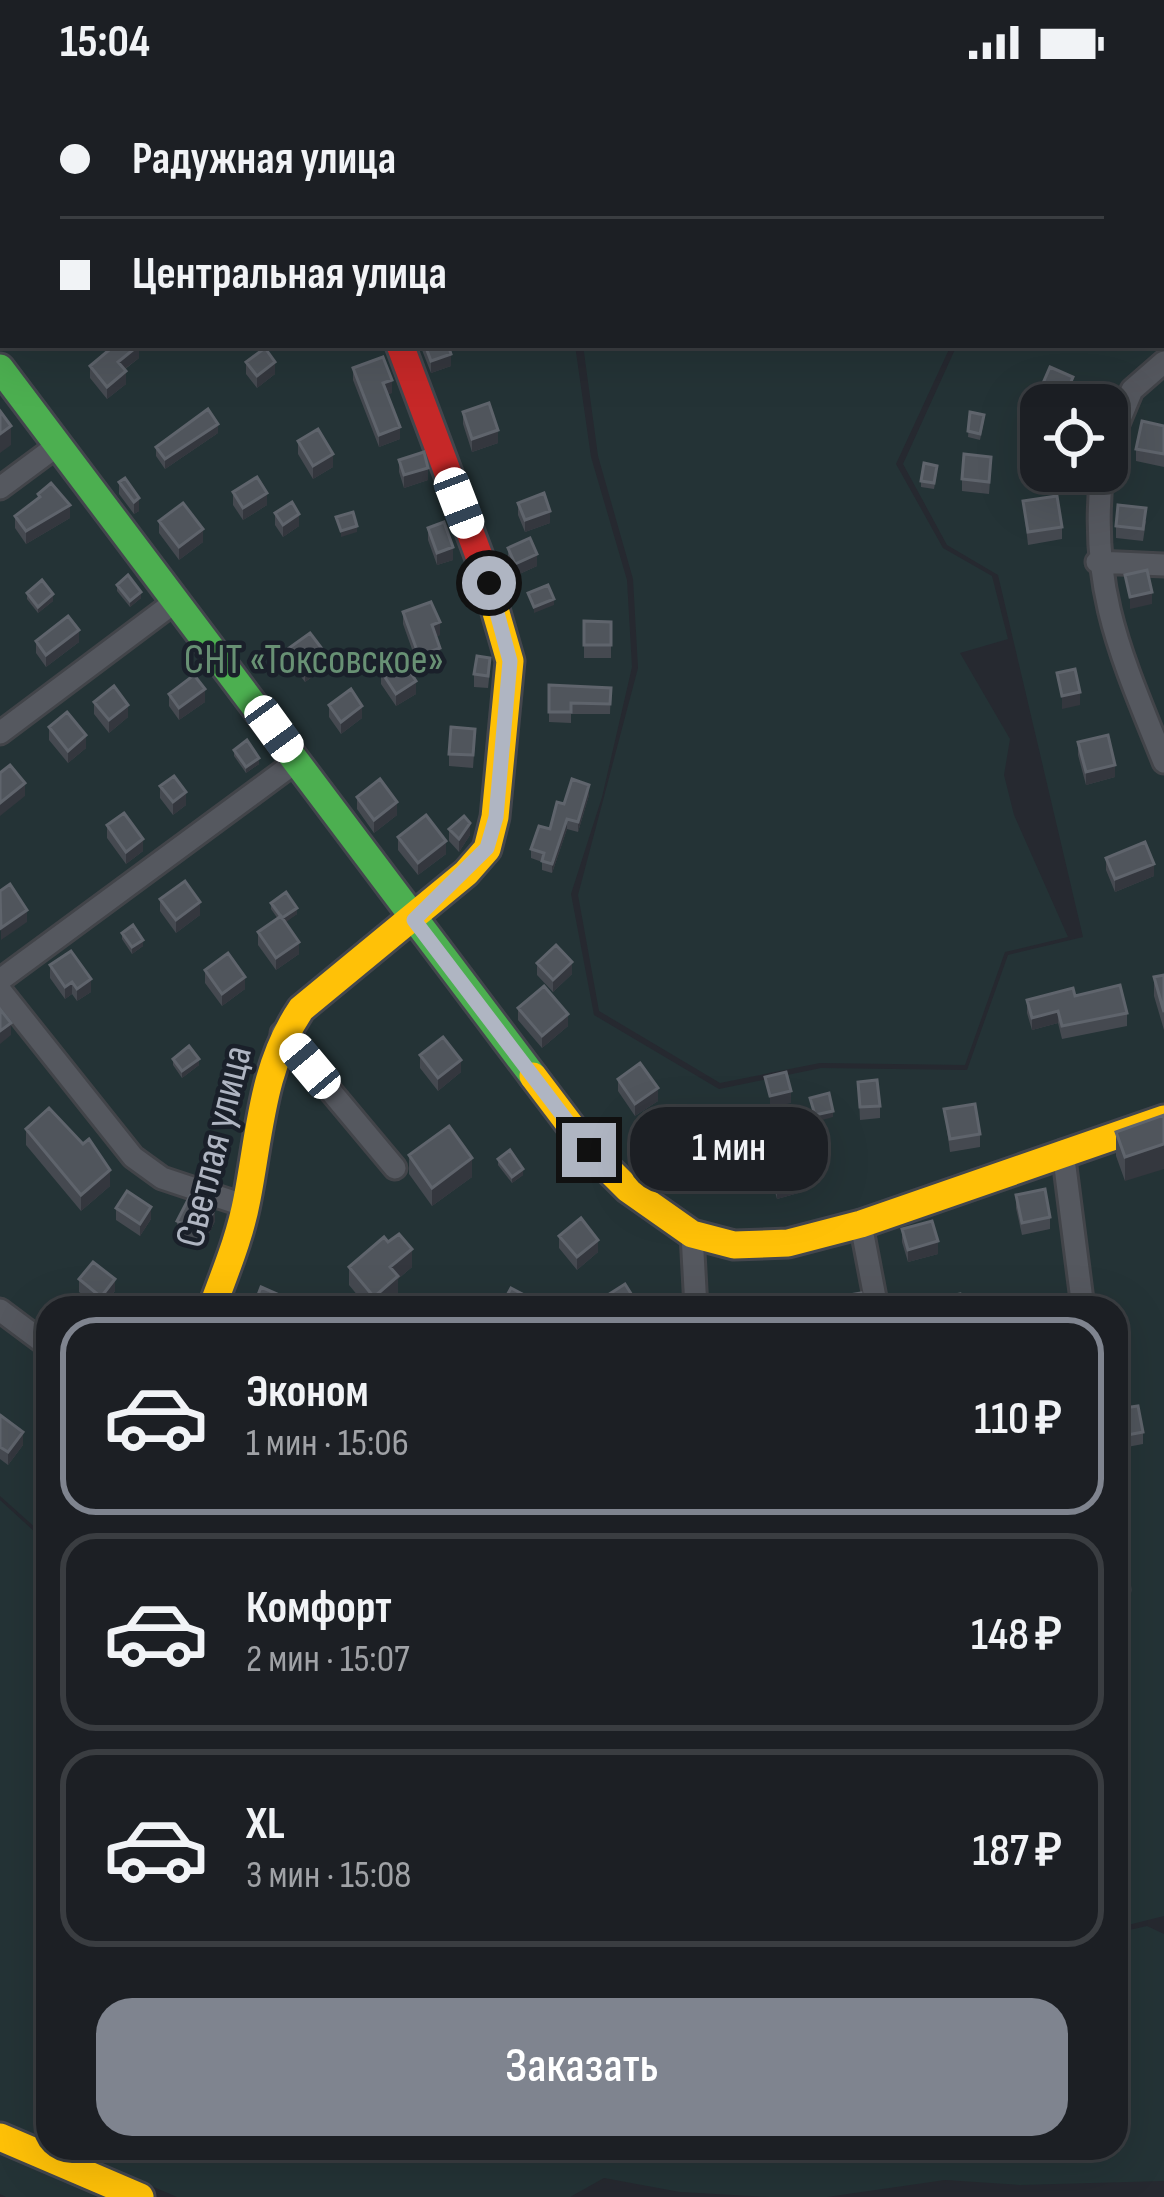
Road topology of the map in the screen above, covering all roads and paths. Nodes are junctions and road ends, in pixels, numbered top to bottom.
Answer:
1 (401, 348) edge
2 (1164, 362) edge
3 (0, 368) edge
4 (1128, 400) edge
5 (58, 446) junction
6 (0, 488) edge
7 (1101, 492) edge
8 (1097, 562) junction
9 (1164, 566) edge
10 (176, 601) junction
11 (0, 733) edge
12 (297, 761) junction
13 (1164, 762) edge
14 (414, 920) junction
15 (0, 980) edge
16 (0, 990) edge
17 (282, 1033) junction
18 (1164, 1119) edge
19 (1063, 1151) junction
20 (395, 1168) dead end
21 (246, 1206) junction
22 (861, 1224) junction
23 (692, 1234) junction
24 (216, 1296) edge
25 (696, 1296) edge
26 (875, 1296) edge
27 (1081, 1296) edge
28 (0, 1310) edge
29 (36, 1337) edge
30 (0, 2137) edge
31 (36, 2152) edge
32 (54, 2160) edge
33 (140, 2197) edge

1 - 14 street, Светлая улица
2 - 4 street
3 - 5 street
5 - 6 street
5 - 10 street
7 - 8 street
8 - 9 street
8 - 13 street
10 - 11 street
10 - 12 street
12 - 14 street
12 - 15 street
14 - 17 street, Светлая улица
14 - 23 street
16 - 21 street
17 - 20 street
17 - 21 street, Светлая улица
18 - 19 street
19 - 22 street
19 - 27 street
21 - 24 street, Светлая улица
22 - 23 street
22 - 26 street
23 - 25 street
28 - 29 street
30 - 31 street
32 - 33 street

